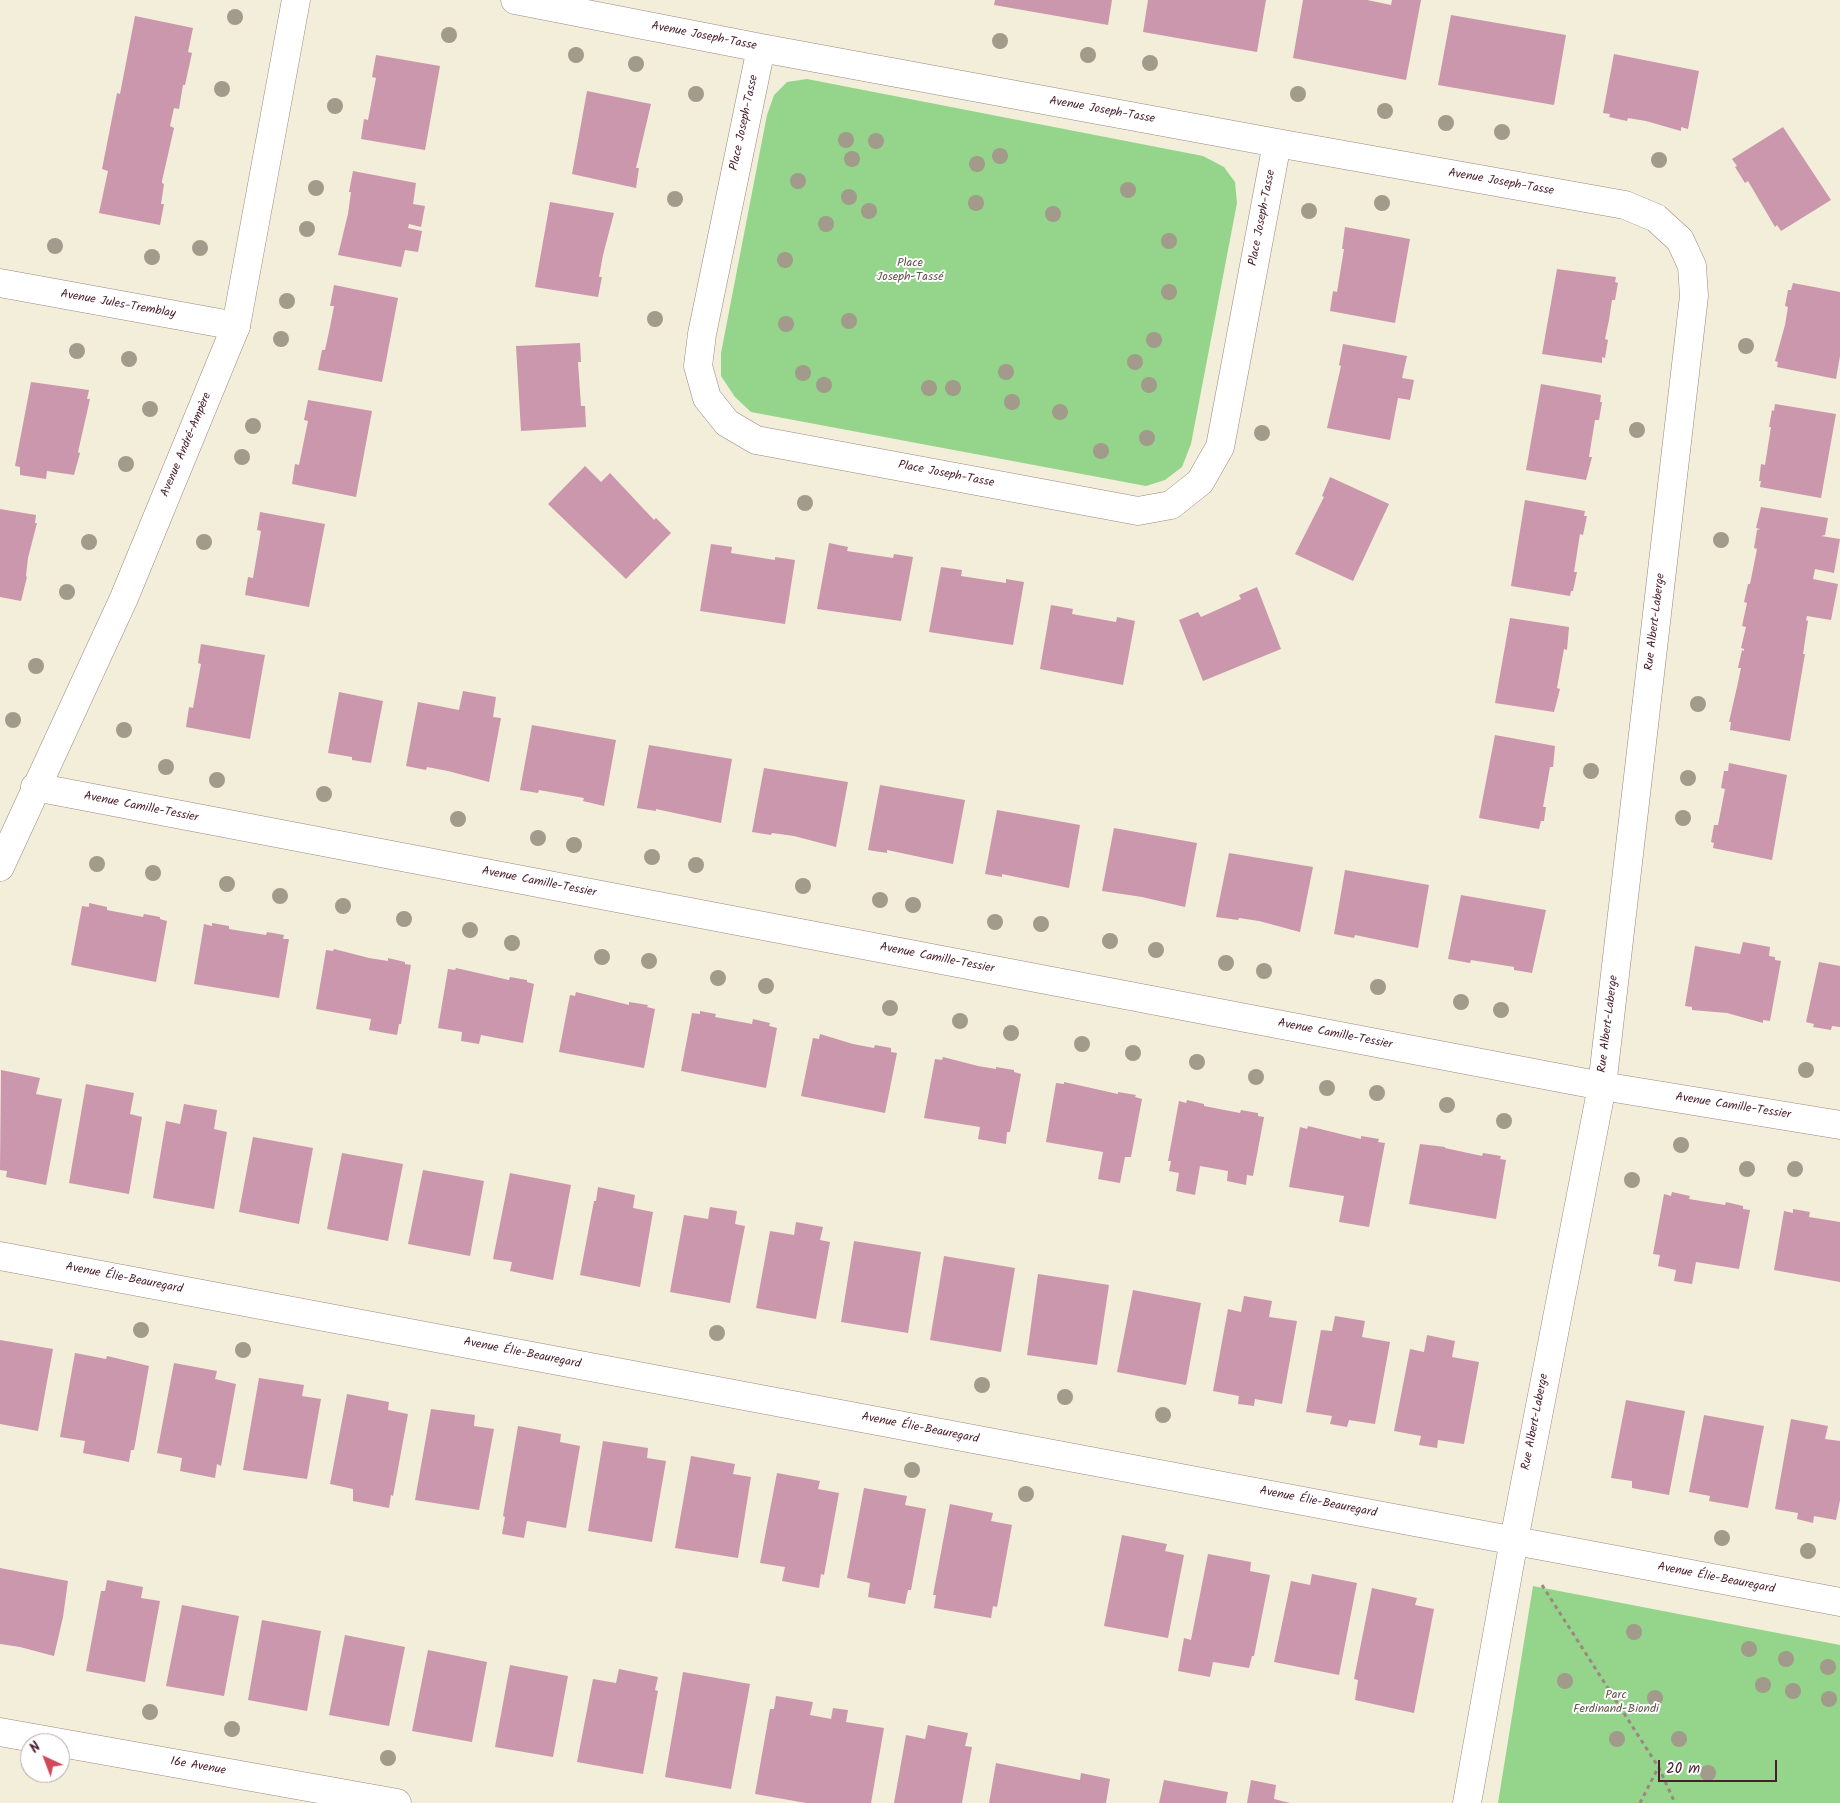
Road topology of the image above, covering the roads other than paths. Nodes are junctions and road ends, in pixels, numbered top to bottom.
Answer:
1 (296, 0) edge
2 (515, 0) edge
3 (760, 48) junction
4 (1277, 143) junction
5 (1680, 240) joint
6 (0, 284) edge
7 (236, 326) junction
8 (35, 787) junction
9 (0, 866) edge
10 (1602, 1086) junction
11 (1840, 1125) edge
12 (0, 1256) edge
13 (1514, 1540) junction
14 (1840, 1602) edge
15 (0, 1732) edge
16 (397, 1803) edge
17 (1467, 1803) edge

1 - 7 street, Avenue André-Ampère
2 - 3 street, Avenue Joseph-Tasse
3 - 4 street, Avenue Joseph-Tasse
3 - 4 street, Place Joseph-Tasse
4 - 5 street, Avenue Joseph-Tasse
5 - 10 street, Rue Albert-Laberge
6 - 7 street, Avenue Jules-Tremblay
7 - 8 street, Avenue André-Ampère
8 - 9 street, Avenue André-Ampère
8 - 10 street, Avenue Camille-Tessier
10 - 11 street, Avenue Camille-Tessier
10 - 13 street, Rue Albert-Laberge
12 - 13 street, Avenue Élie-Beauregard
13 - 14 street, Avenue Élie-Beauregard
13 - 17 street, Rue Albert-Laberge
15 - 16 street, 16e Avenue

